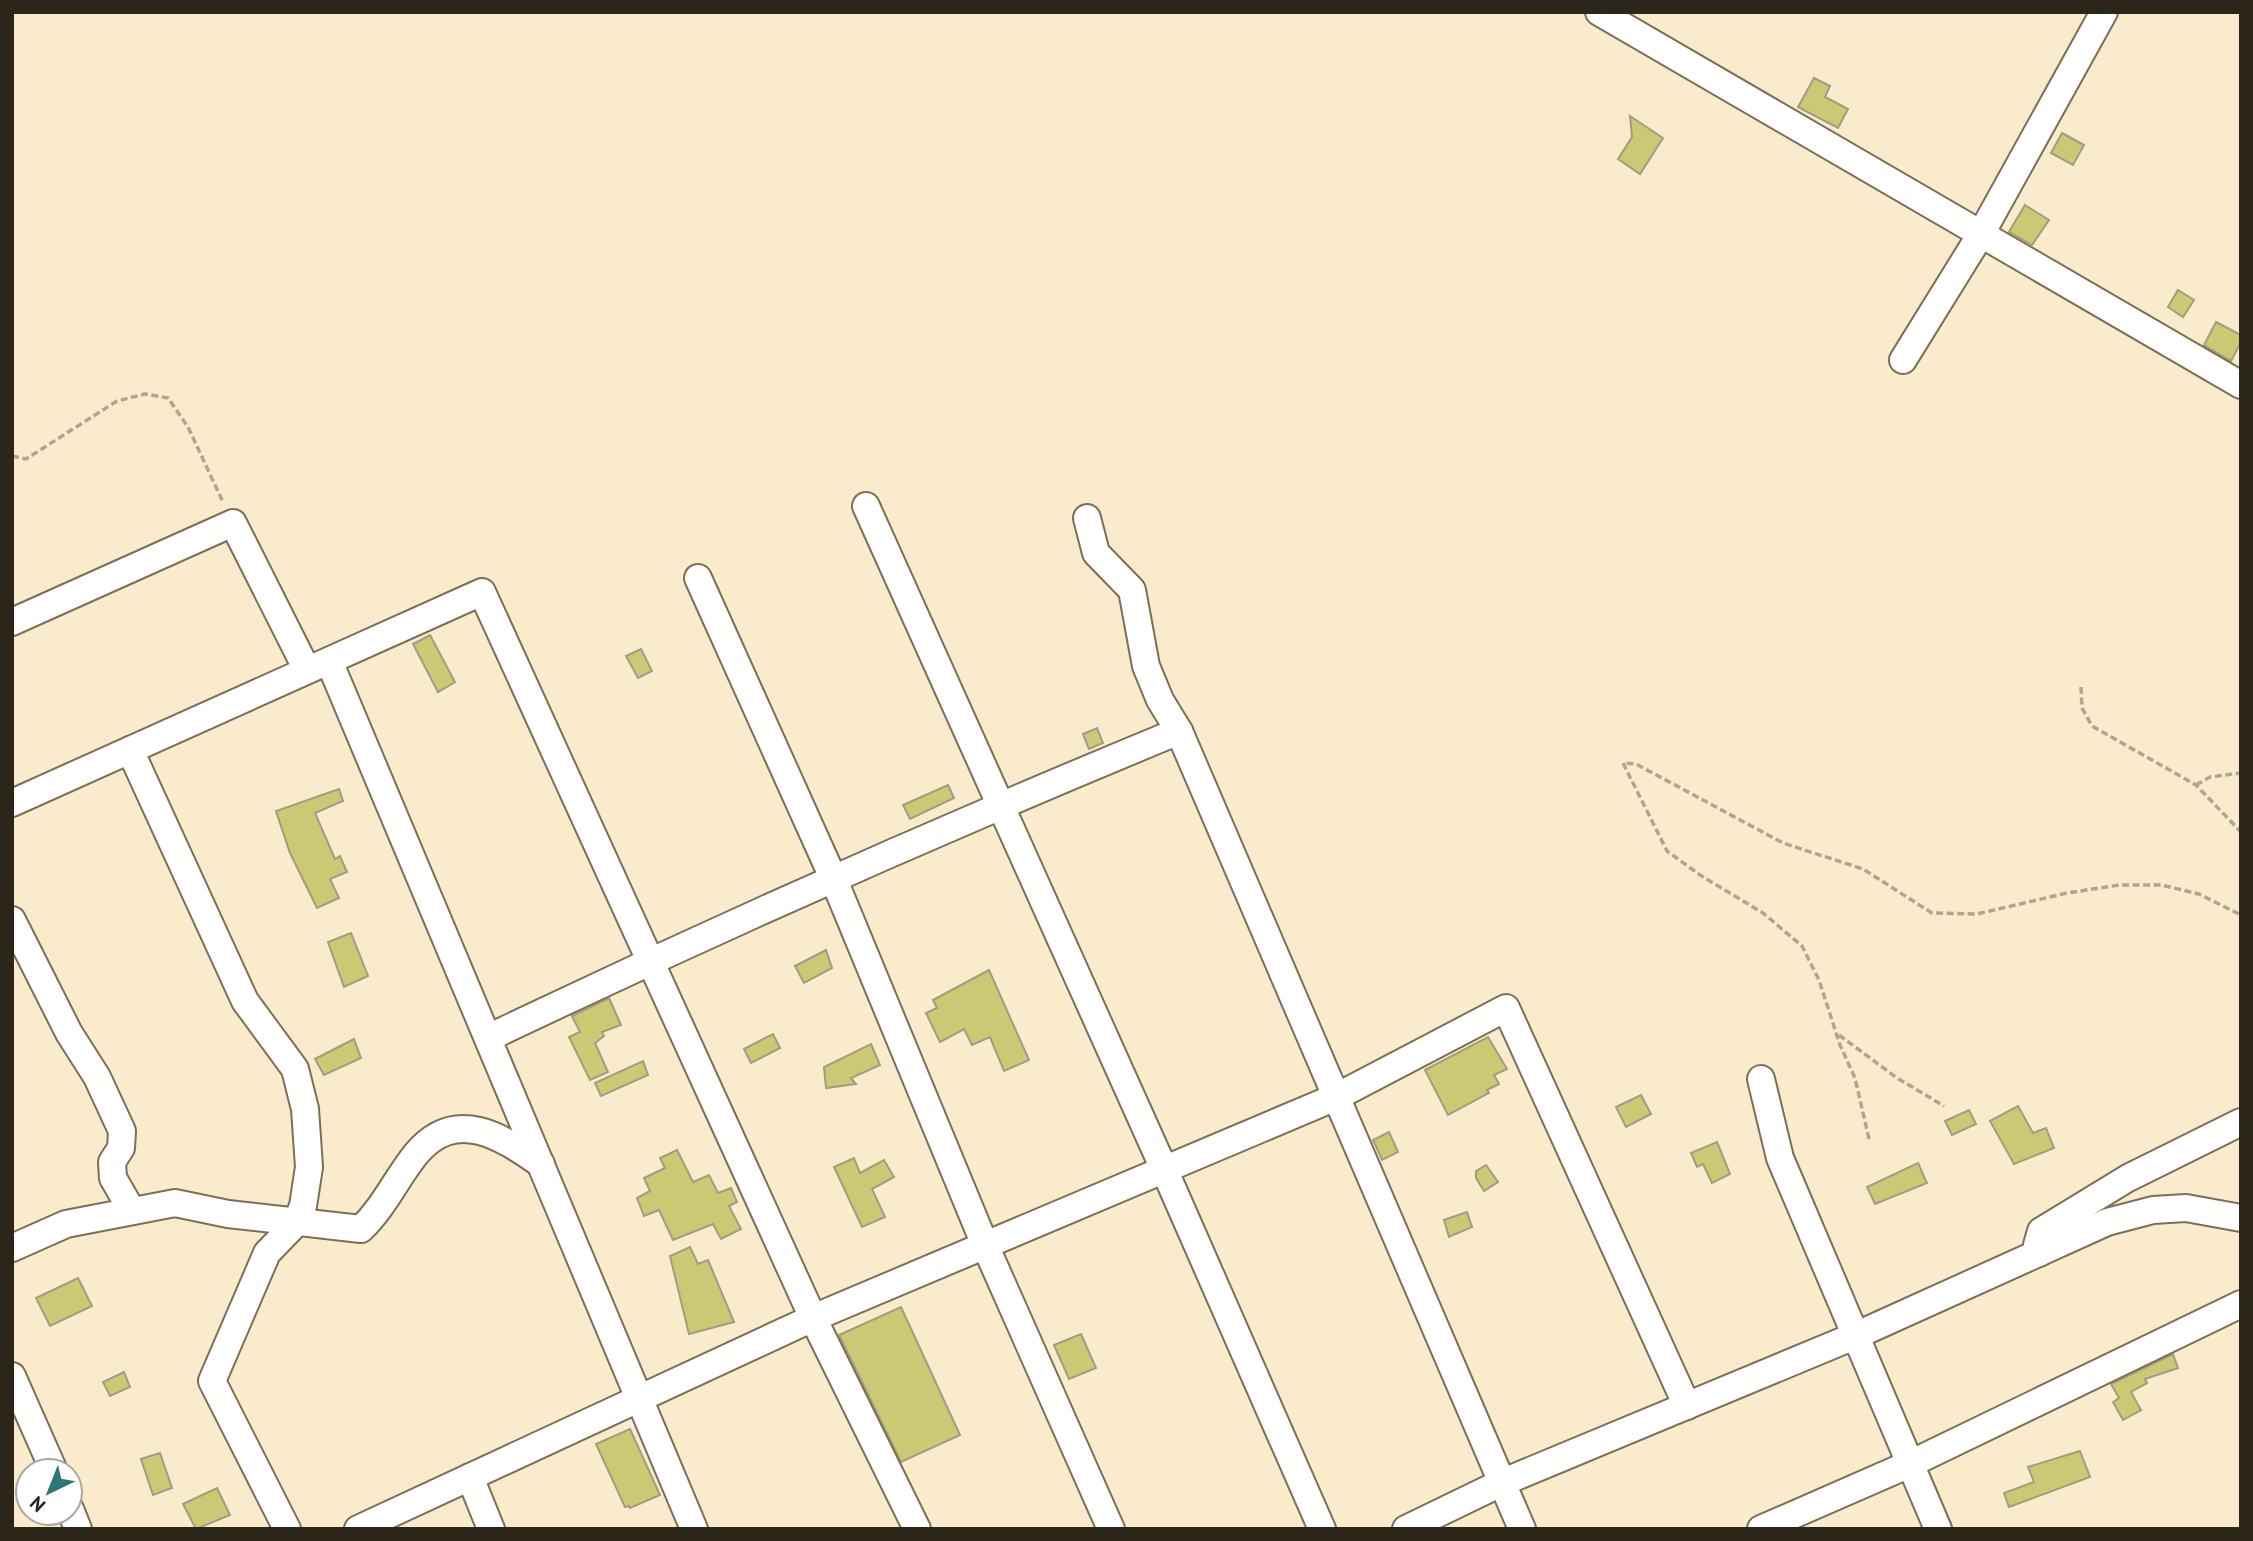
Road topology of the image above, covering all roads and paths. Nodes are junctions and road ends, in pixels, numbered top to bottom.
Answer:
1 (1599, 12) edge
2 (2104, 12) edge
3 (1982, 234) junction
4 (1903, 360) dead end
5 (2241, 385) edge
6 (12, 456) edge
7 (866, 506) dead end
8 (1087, 518) dead end
9 (233, 523) junction
10 (698, 578) dead end
11 (12, 622) edge
12 (318, 666) junction
13 (2081, 687) dead end
14 (1179, 732) junction
15 (130, 750) junction
16 (2241, 773) edge
17 (2196, 785) junction
18 (12, 803) edge
19 (1000, 805) junction
20 (2241, 832) edge
21 (834, 880) junction
22 (2241, 915) edge
23 (12, 920) edge
24 (651, 960) junction
25 (1837, 1034) junction
26 (488, 1038) junction
27 (1760, 1079) dead end
28 (1336, 1097) junction
29 (1944, 1106) dead end
30 (2241, 1122) edge
31 (1869, 1139) dead end
32 (541, 1164) junction
33 (1164, 1170) junction
34 (132, 1211) junction
35 (2241, 1218) edge
36 (296, 1223) junction
37 (985, 1245) junction
38 (12, 1248) edge
39 (2039, 1253) junction
40 (2241, 1304) edge
41 (813, 1318) junction
42 (1857, 1335) junction
43 (12, 1376) edge
44 (639, 1399) junction
45 (1687, 1406) junction
46 (48, 1457) edge
47 (1912, 1463) junction
48 (470, 1477) junction
49 (1502, 1483) junction
50 (287, 1529) edge
51 (358, 1529) edge
52 (491, 1529) edge
53 (694, 1529) edge
54 (916, 1529) edge
55 (1111, 1529) edge
56 (1322, 1529) edge
57 (1406, 1529) edge
58 (1522, 1529) edge
59 (1761, 1529) edge
60 (1938, 1529) edge

1 - 3 street
2 - 3 street
3 - 4 street
3 - 5 street
6 - 9 path
7 - 19 street
8 - 14 street
9 - 11 street
9 - 12 street
10 - 21 street
12 - 15 street
12 - 24 street
12 - 26 street
13 - 17 path
14 - 19 street
14 - 28 street
15 - 18 street
15 - 36 street
16 - 17 path
17 - 20 path
19 - 21 street
19 - 33 street
21 - 24 street
21 - 37 street
22 - 25 path
23 - 34 street
24 - 26 street
24 - 41 street
25 - 29 path
25 - 31 path
26 - 32 street
27 - 42 street
28 - 33 street
28 - 45 street
28 - 49 street
30 - 39 street
32 - 36 street
32 - 44 street
33 - 37 street
33 - 56 street
34 - 36 street
34 - 38 street
35 - 39 street
36 - 50 street
37 - 41 street
37 - 55 street
39 - 42 street
40 - 47 street
41 - 44 street
41 - 54 street
42 - 45 street
42 - 47 street
43 - 46 street
44 - 48 street
44 - 53 street
45 - 49 street
47 - 59 street
47 - 60 street
48 - 51 street
48 - 52 street
49 - 57 street
49 - 58 street

